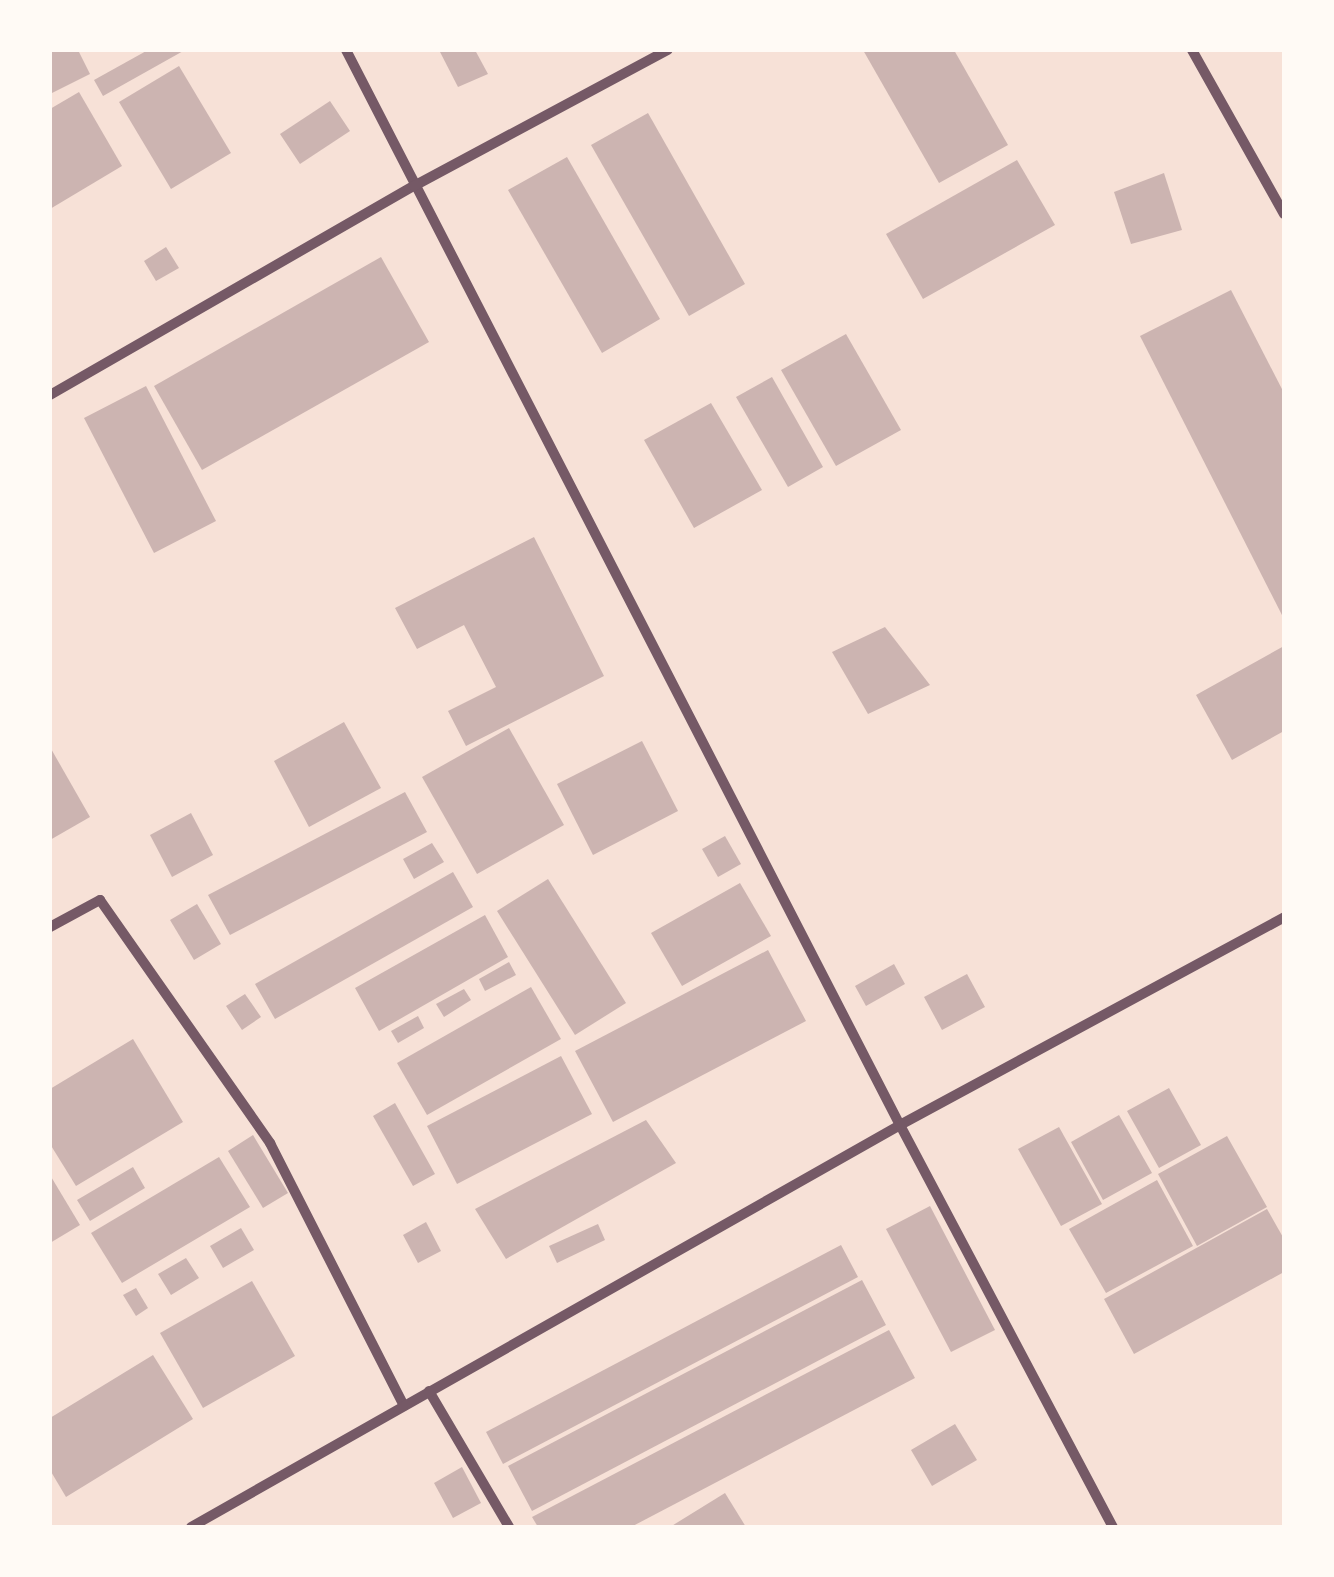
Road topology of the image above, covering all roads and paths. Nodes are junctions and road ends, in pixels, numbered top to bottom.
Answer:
1 (346, 50) edge
2 (668, 50) edge
3 (1192, 50) edge
4 (414, 186) junction
5 (1284, 214) edge
6 (50, 395) edge
7 (1284, 918) edge
8 (50, 926) edge
9 (900, 1125) junction
10 (429, 1392) junction
11 (404, 1406) junction
12 (191, 1527) edge
13 (509, 1527) edge
14 (1113, 1527) edge

1 - 4 street
2 - 4 street
3 - 5 street
4 - 6 street
4 - 9 street
7 - 9 street
8 - 11 street
9 - 10 street
9 - 14 street
10 - 11 street
10 - 13 street
11 - 12 street

